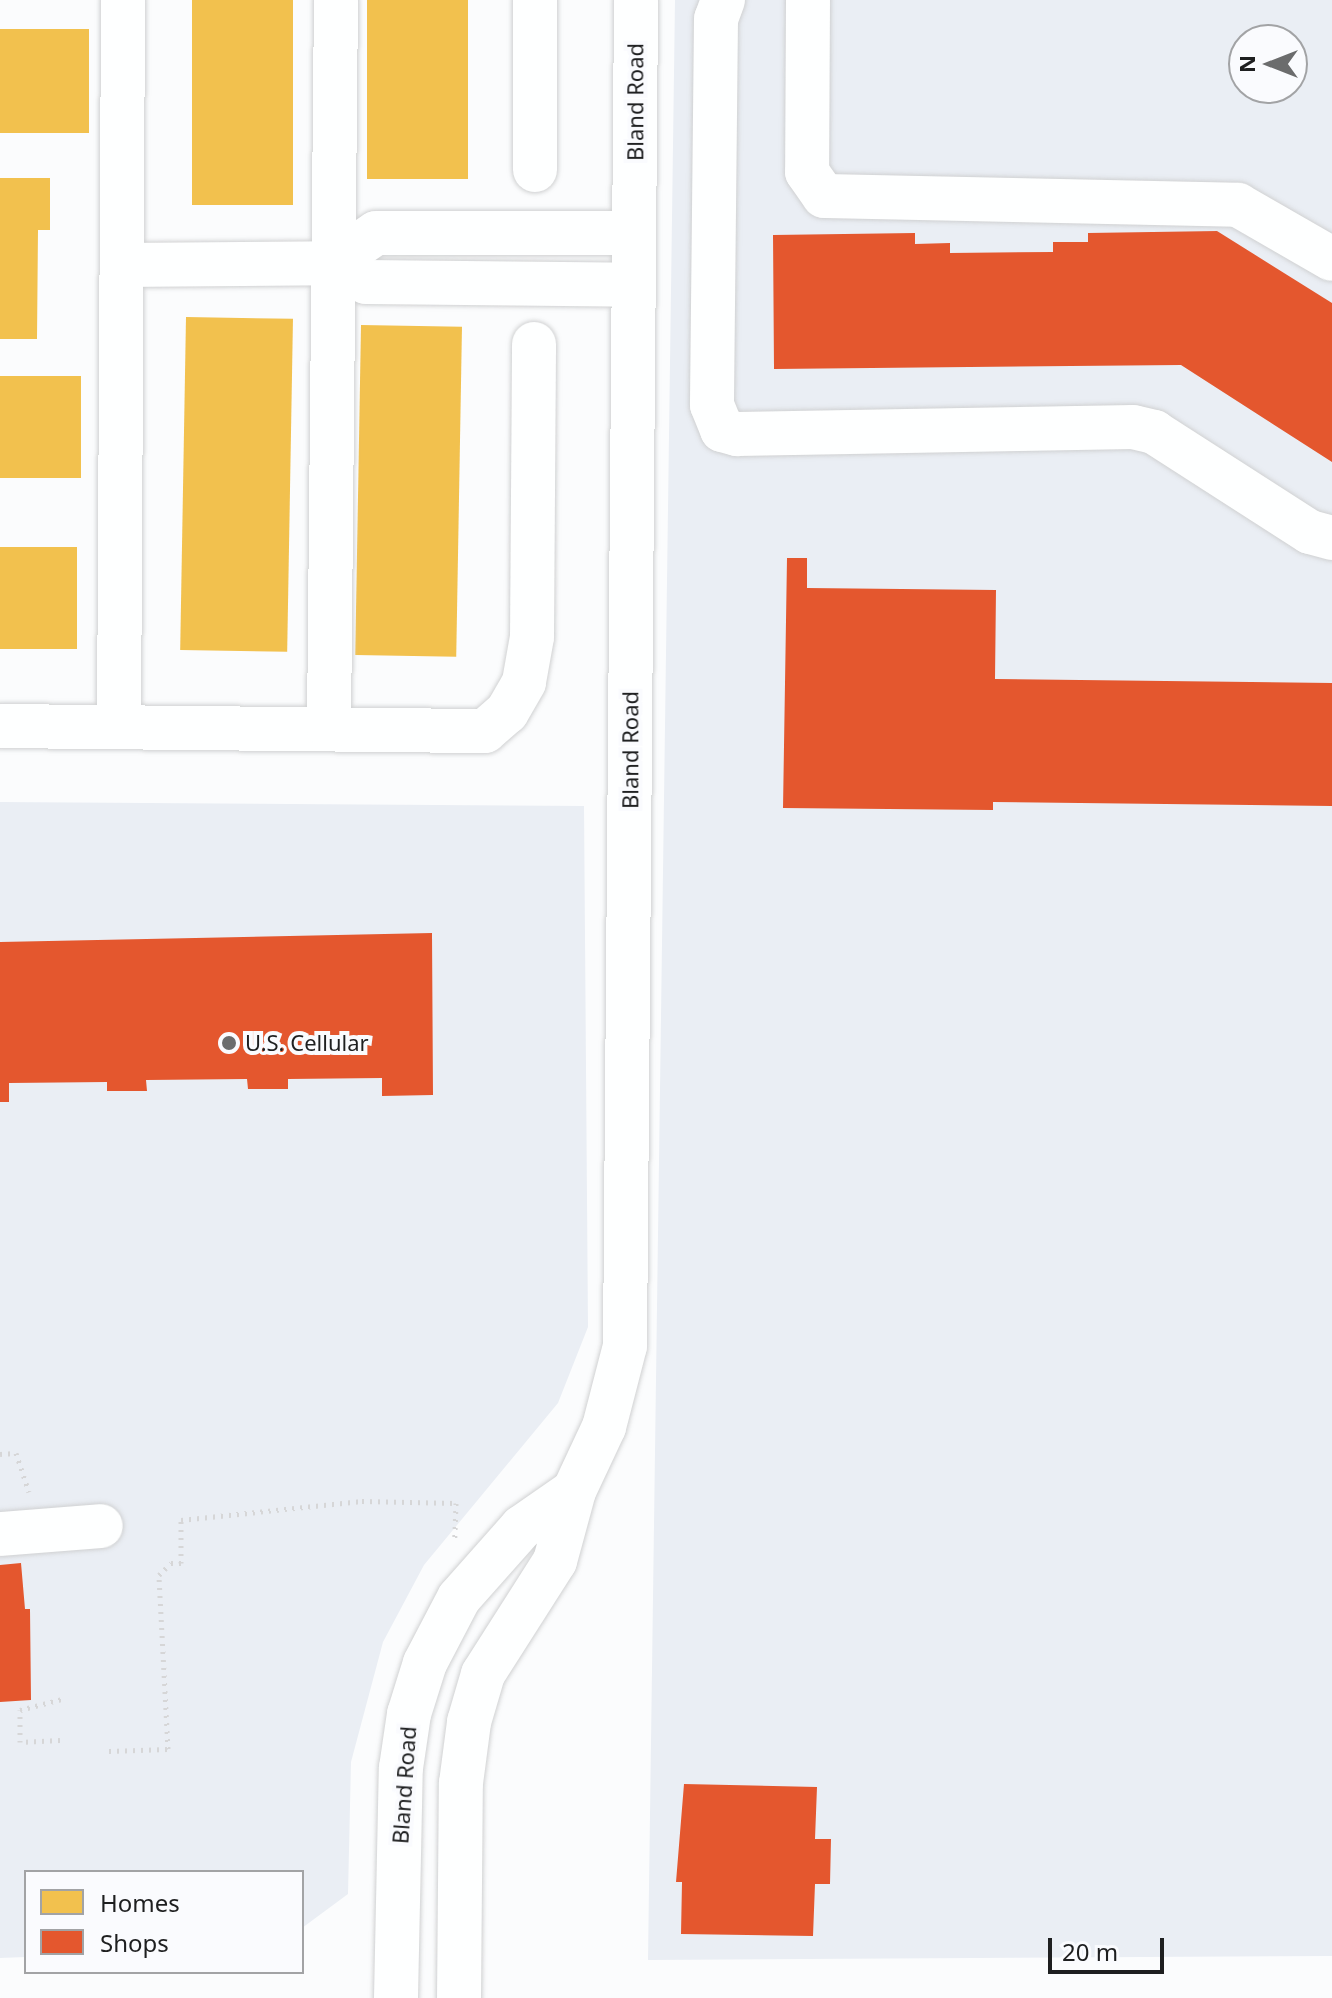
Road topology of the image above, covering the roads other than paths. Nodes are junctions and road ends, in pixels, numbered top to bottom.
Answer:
1 (123, 0) edge
2 (336, 0) edge
3 (535, 0) edge
4 (636, 0) edge
5 (723, 0) edge
6 (808, 0) edge
7 (535, 170) dead end
8 (634, 233) junction
9 (1332, 259) edge
10 (332, 263) junction
11 (122, 265) junction
12 (634, 285) junction
13 (534, 344) dead end
14 (1332, 538) edge
15 (0, 726) edge
16 (119, 727) junction
17 (329, 727) junction
18 (574, 1491) junction
19 (101, 1526) dead end
20 (20, 1532) edge
21 (396, 1998) edge
22 (459, 1998) edge

1 - 11 street
2 - 10 street
3 - 7 street
4 - 8 street, Bland Road
5 - 14 street
6 - 9 street
8 - 10 street
8 - 12 street, Bland Road
10 - 11 street
10 - 12 street
10 - 17 street
11 - 16 street
12 - 18 street, Bland Road
13 - 17 street
15 - 16 street
16 - 17 street
18 - 21 street, Bland Road
18 - 22 street, Bland Road
19 - 20 street

